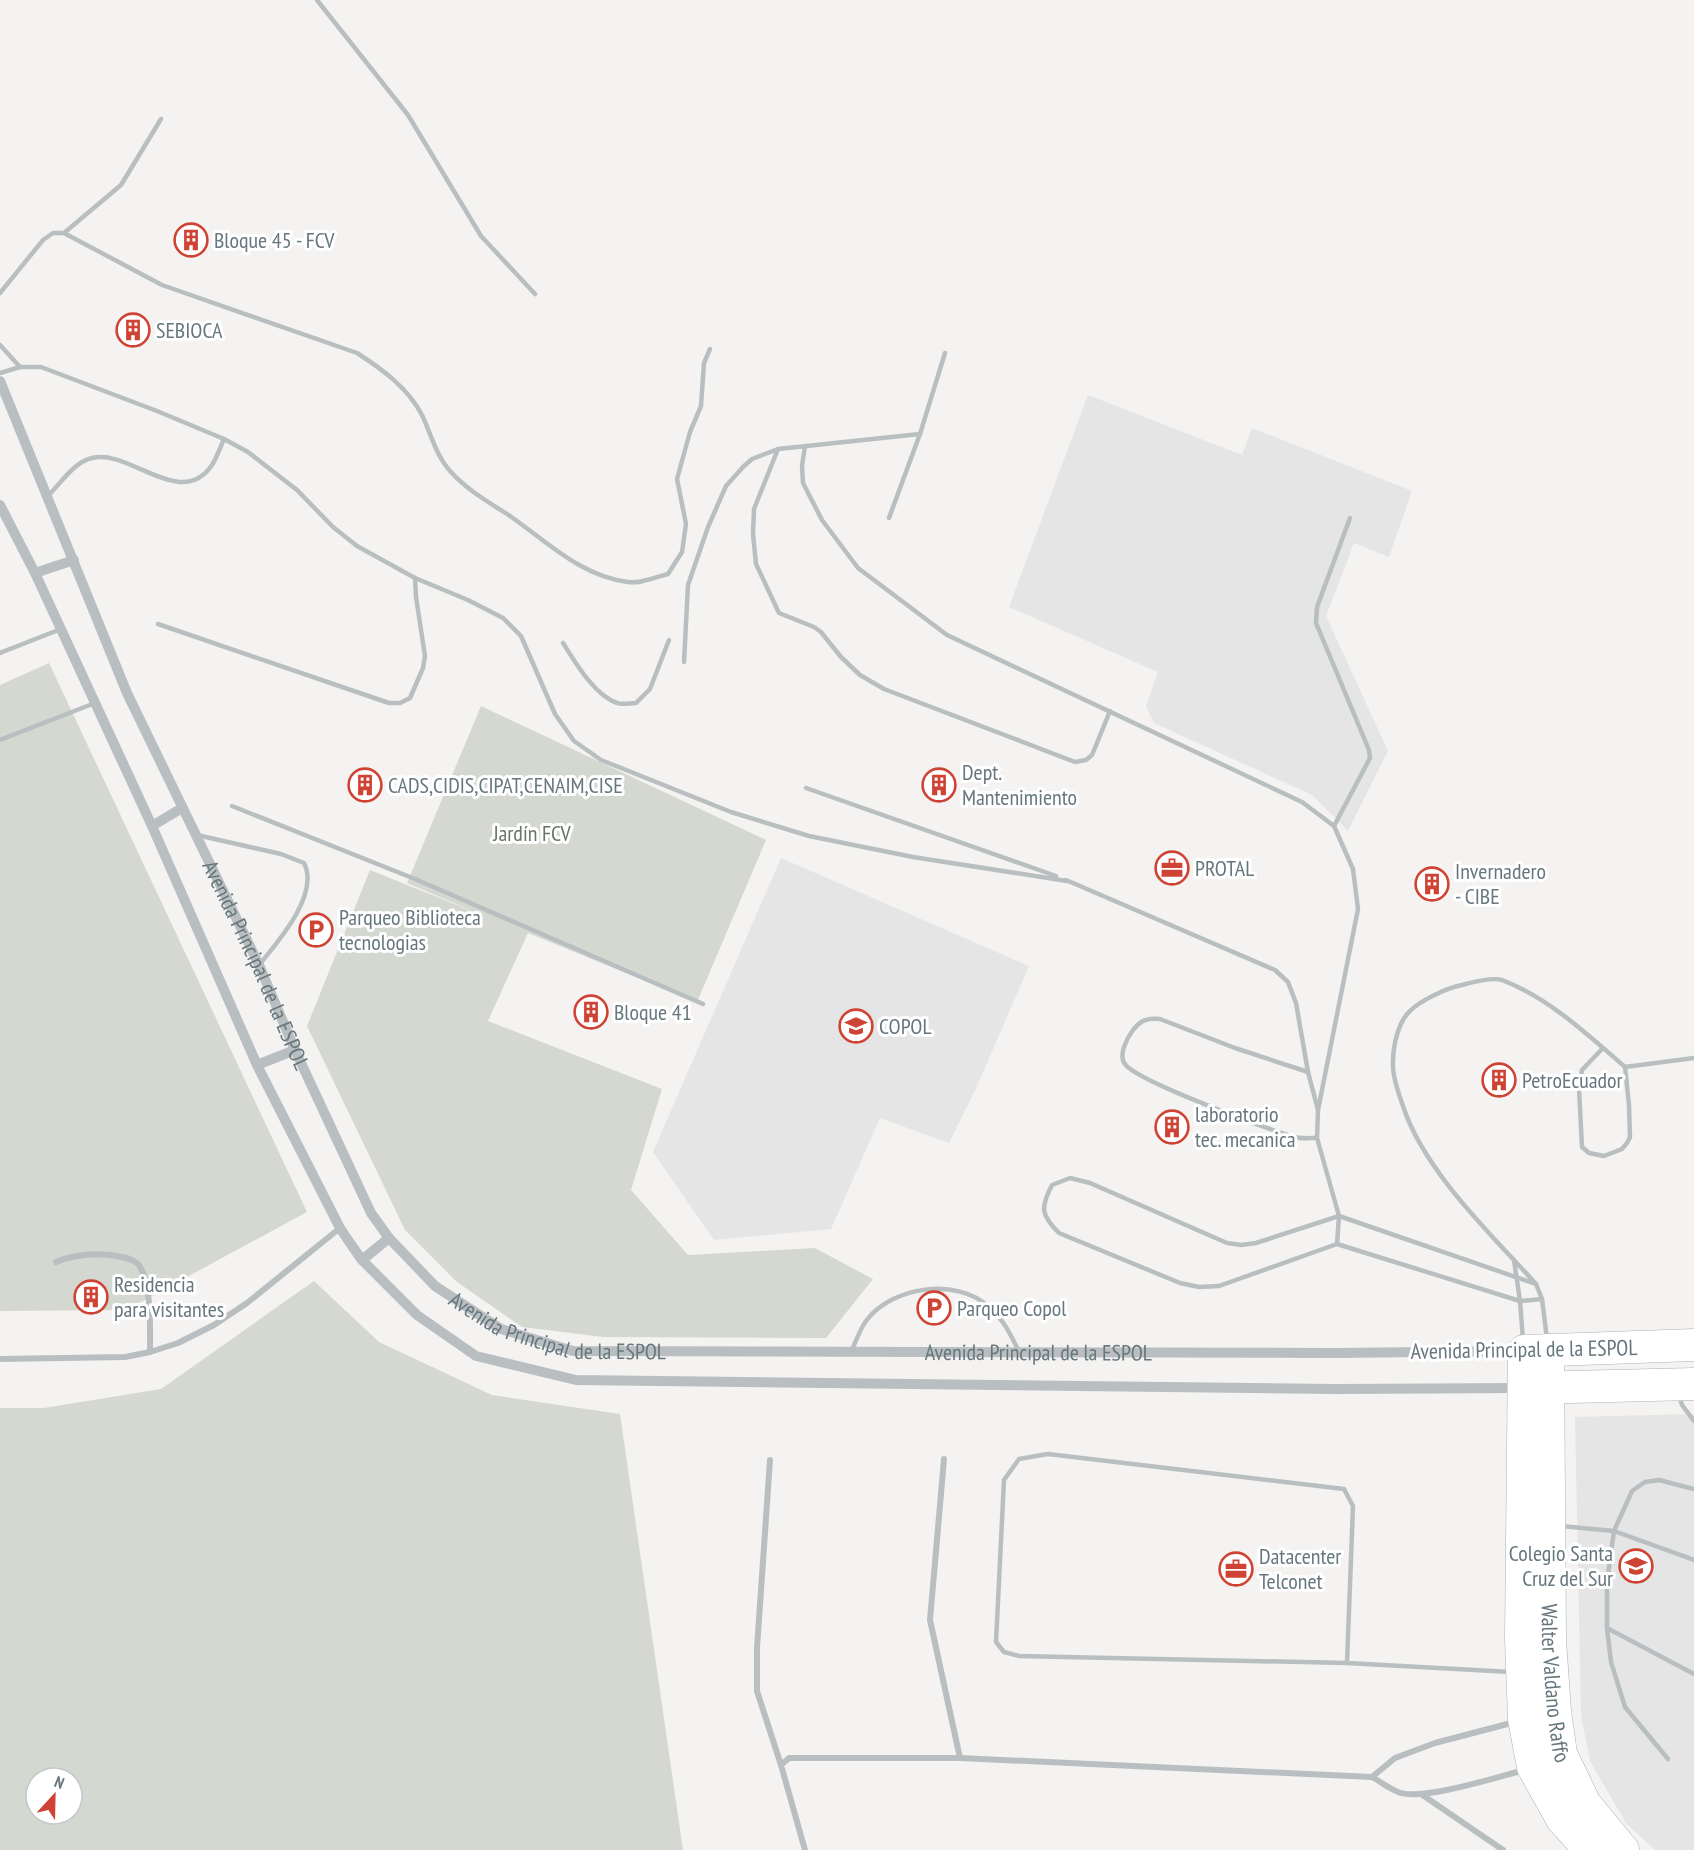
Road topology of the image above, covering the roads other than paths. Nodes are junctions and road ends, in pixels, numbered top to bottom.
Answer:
1 (317, 0) edge
2 (160, 119) dead end
3 (64, 233) junction
4 (0, 293) edge
5 (535, 294) dead end
6 (0, 345) edge
7 (710, 349) dead end
8 (945, 353) dead end
9 (20, 367) junction
10 (0, 373) edge
11 (0, 381) edge
12 (920, 434) junction
13 (224, 439) junction
14 (805, 446) junction
15 (778, 449) junction
16 (47, 497) junction
17 (0, 505) edge
18 (3, 517) edge
19 (889, 518) dead end
20 (1350, 518) dead end
21 (74, 560) junction
22 (35, 573) junction
23 (416, 578) junction
24 (159, 624) dead end
25 (61, 629) junction
26 (669, 640) dead end
27 (563, 643) dead end
28 (0, 653) edge
29 (684, 662) dead end
30 (95, 703) junction
31 (1110, 711) junction
32 (0, 740) edge
33 (806, 788) dead end
34 (232, 806) dead end
35 (182, 808) junction
36 (152, 826) junction
37 (1334, 826) junction
38 (196, 835) junction
39 (1067, 881) junction
40 (259, 965) junction
41 (703, 1004) dead end
42 (1603, 1048) junction
43 (295, 1050) junction
44 (1694, 1058) edge
45 (257, 1065) junction
46 (1625, 1067) junction
47 (1308, 1072) junction
48 (1318, 1110) junction
49 (1317, 1138) junction
50 (1338, 1216) junction
51 (340, 1228) junction
52 (389, 1238) junction
53 (1337, 1244) junction
54 (362, 1260) junction
55 (1514, 1260) junction
56 (56, 1262) dead end
57 (1516, 1278) junction
58 (1536, 1284) junction
59 (1542, 1299) junction
60 (1520, 1301) junction
61 (1536, 1350) junction
62 (150, 1352) junction
63 (851, 1352) junction
64 (1019, 1352) junction
65 (0, 1359) edge
66 (1681, 1365) edge
67 (1536, 1388) junction
68 (1694, 1421) edge
69 (944, 1459) dead end
70 (770, 1460) dead end
71 (1694, 1489) edge
72 (1550, 1526) junction
73 (1614, 1531) junction
74 (1694, 1560) edge
75 (1607, 1628) junction
76 (1536, 1640) junction
77 (1347, 1663) junction
78 (1521, 1672) junction
79 (1694, 1674) edge
80 (1524, 1719) junction
81 (960, 1758) junction
82 (1668, 1759) dead end
83 (781, 1765) junction
84 (1533, 1767) junction
85 (1372, 1777) junction
86 (1421, 1794) junction
87 (805, 1850) edge
88 (1503, 1850) edge
89 (1590, 1850) edge
90 (1623, 1850) edge

1 - 5 lane
2 - 3 lane
3 - 4 lane
3 - 7 lane
6 - 9 lane
8 - 12 lane
9 - 10 lane
9 - 13 lane
11 - 16 street, Avenida Principal de la ESPOL
12 - 14 lane
12 - 19 lane
13 - 16 lane
13 - 23 lane
14 - 15 lane
14 - 31 lane
15 - 29 lane
15 - 31 lane
16 - 21 street, Avenida Principal de la ESPOL
17 - 18 street, Avenida Principal de la ESPOL
18 - 22 street, Avenida Principal de la ESPOL
20 - 37 lane
21 - 22 street
21 - 35 street, Avenida Principal de la ESPOL
22 - 25 street, Avenida Principal de la ESPOL
23 - 24 lane
23 - 39 lane
25 - 28 lane
25 - 30 street, Avenida Principal de la ESPOL
26 - 27 lane
30 - 32 lane
30 - 36 street, Avenida Principal de la ESPOL
31 - 37 lane
33 - 39 lane
34 - 41 lane
35 - 36 street
35 - 38 street, Avenida Principal de la ESPOL
36 - 45 street, Avenida Principal de la ESPOL
37 - 48 lane
38 - 40 street, Avenida Principal de la ESPOL
38 - 40 lane
39 - 47 lane
40 - 43 street, Avenida Principal de la ESPOL
42 - 46 lane
42 - 46 lane
42 - 55 lane
43 - 45 street
43 - 52 street, Avenida Principal de la ESPOL
44 - 46 lane
45 - 51 street, Avenida Principal de la ESPOL
47 - 48 lane
47 - 49 lane
48 - 49 lane
49 - 50 lane
50 - 53 lane
50 - 53 lane
50 - 57 lane
51 - 54 street, Avenida Principal de la ESPOL
51 - 62 street
52 - 54 street
52 - 63 street, Avenida Principal de la ESPOL
53 - 60 lane
54 - 67 street, Avenida Principal de la ESPOL
55 - 57 lane
55 - 58 lane
56 - 62 street
57 - 58 lane
57 - 60 lane
58 - 59 lane
59 - 60 lane
59 - 61 lane
60 - 61 lane
61 - 64 street, Avenida Principal de la ESPOL
61 - 66 main road, Avenida Principal de la ESPOL
61 - 67 main road
62 - 65 street
63 - 64 street, Avenida Principal de la ESPOL
63 - 64 lane
66 - 67 main road, Avenida Principal de la ESPOL
66 - 68 lane
67 - 72 main road, Walter Valdano Raffo
67 - 76 main road, Walter Valdano Raffo
69 - 81 street
70 - 83 street
71 - 73 lane
72 - 73 lane
72 - 76 main road, Walter Valdano Raffo
73 - 74 lane
73 - 75 lane
75 - 79 lane
75 - 82 lane
76 - 78 main road, Walter Valdano Raffo
76 - 90 main road, Walter Valdano Raffo
77 - 77 lane
77 - 78 lane
78 - 80 main road, Walter Valdano Raffo
80 - 84 main road, Walter Valdano Raffo
80 - 85 street
81 - 83 street
81 - 85 street
83 - 87 street
84 - 86 street
84 - 89 main road, Walter Valdano Raffo
85 - 86 street
86 - 88 street

